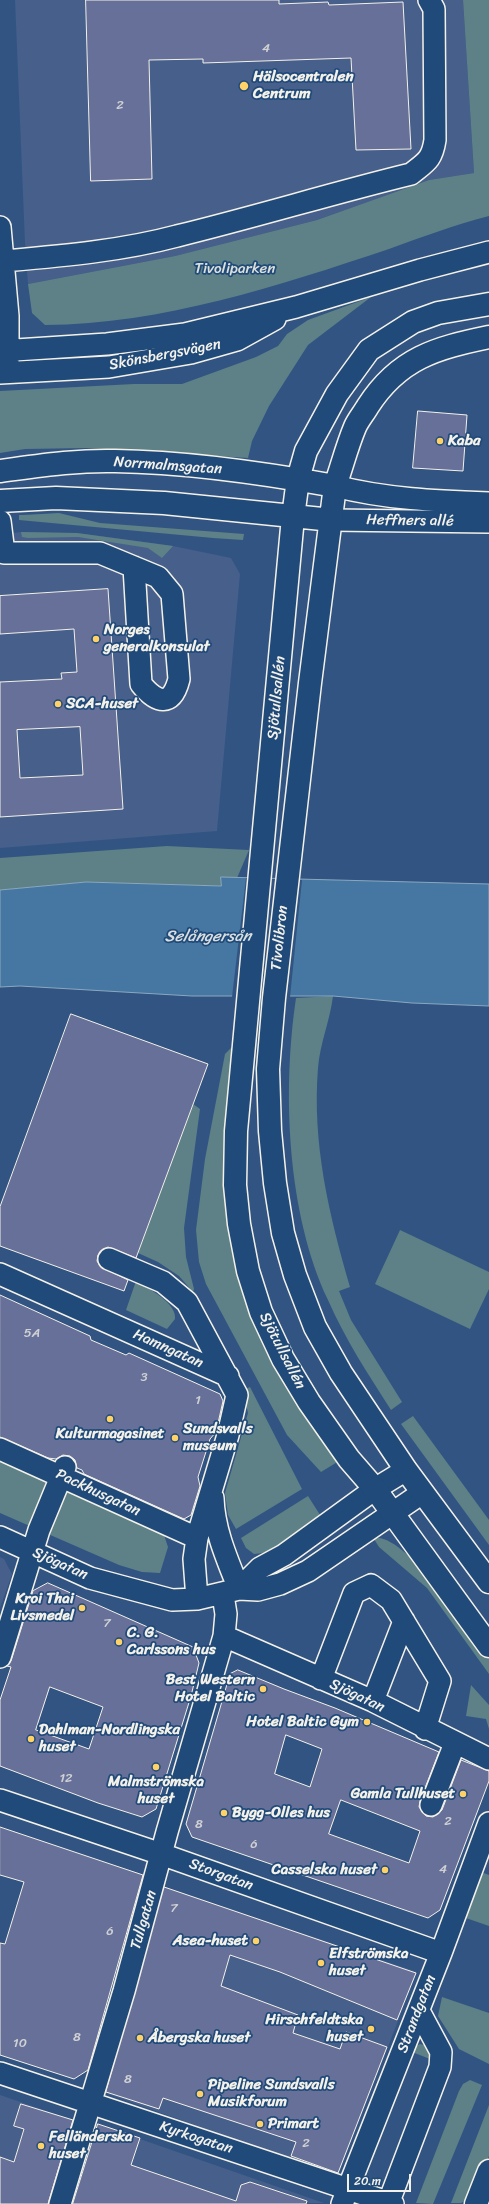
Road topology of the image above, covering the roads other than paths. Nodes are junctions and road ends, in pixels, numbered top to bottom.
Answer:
1 (429, 0) edge
2 (0, 227) edge
3 (489, 252) edge
4 (4, 261) junction
5 (489, 304) edge
6 (296, 307) junction
7 (489, 337) edge
8 (4, 351) edge
9 (4, 373) edge
10 (0, 471) edge
11 (298, 479) junction
12 (335, 486) junction
13 (0, 501) edge
14 (489, 503) edge
15 (293, 517) junction
16 (332, 520) junction
17 (0, 521) edge
18 (489, 522) edge
19 (2, 553) edge
20 (134, 567) junction
21 (261, 878) joint
22 (287, 879) joint
23 (247, 997) joint
24 (109, 1259) dead end
25 (0, 1274) edge
26 (228, 1376) junction
27 (0, 1449) edge
28 (406, 1470) junction
29 (64, 1472) junction
30 (212, 1489) junction
31 (375, 1489) junction
32 (422, 1493) junction
33 (392, 1514) junction
34 (0, 1537) edge
35 (197, 1538) junction
36 (33, 1552) junction
37 (489, 1582) edge
38 (231, 1592) junction
39 (197, 1600) junction
40 (404, 1621) junction
41 (224, 1636) junction
42 (489, 1646) edge
43 (0, 1657) edge
44 (321, 1679) junction
45 (373, 1702) junction
46 (425, 1729) junction
47 (456, 1743) junction
48 (489, 1759) edge
49 (0, 1800) edge
50 (431, 1806) dead end
51 (489, 1823) edge
52 (161, 1854) junction
53 (441, 1953) junction
54 (419, 2011) junction
55 (0, 2073) edge
56 (90, 2103) junction
57 (489, 2171) edge
58 (344, 2197) edge
59 (60, 2204) edge
60 (390, 2204) edge
61 (476, 2204) edge

1 - 4 street
2 - 4 street
3 - 6 street, Skönsbergsvägen
4 - 8 street
5 - 11 main road, Sjötullsallén
6 - 8 street, Skönsbergsvägen
6 - 9 street, Skönsbergsvägen
7 - 12 main road, Sjötullsallén
8 - 9 street
10 - 11 main road, Norrmalmsgatan
11 - 12 main road, Norrmalmsgatan
11 - 15 main road, Sjötullsallén
12 - 14 street, Heffners allé
12 - 16 main road, Sjötullsallén
13 - 15 main road
15 - 16 main road
15 - 21 main road, Sjötullsallén
16 - 18 street, Heffners allé
16 - 22 main road, Sjötullsallén
17 - 19 street
19 - 20 street
20 - 20 street
21 - 23 main road, Tivolibron
22 - 28 main road, Tivolibron
23 - 31 main road, Sjötullsallén
24 - 26 street
25 - 26 street, Hamngatan
26 - 30 street
27 - 29 street, Packhusgatan
28 - 31 street
28 - 32 main road
29 - 35 street, Packhusgatan
29 - 36 street
30 - 35 street
30 - 38 street
31 - 33 main road, Sjötullsallén
31 - 38 street
32 - 33 street, Sjögatan
32 - 37 main road
33 - 38 street, Sjögatan
33 - 42 main road, Sjötullsallén
34 - 36 street, Sjögatan
35 - 39 street
36 - 39 street, Sjögatan
36 - 43 street
38 - 39 street, Sjögatan
38 - 41 street
40 - 44 street
40 - 45 street
40 - 46 street
41 - 44 street, Sjögatan
41 - 52 street, Tullgatan
44 - 45 street, Sjögatan
45 - 46 street, Sjögatan
46 - 47 street, Sjögatan
47 - 48 street, Sjögatan
47 - 50 street
49 - 52 street, Storgatan
51 - 53 street, Strandgatan
52 - 53 street, Storgatan
52 - 56 street, Tullgatan
53 - 54 street, Strandgatan
54 - 58 street, Strandgatan
54 - 60 street
55 - 56 street, Kyrkogatan
56 - 58 street, Kyrkogatan
56 - 59 street, Tullgatan
57 - 61 main road
58 - 60 street, Kyrkogatan

